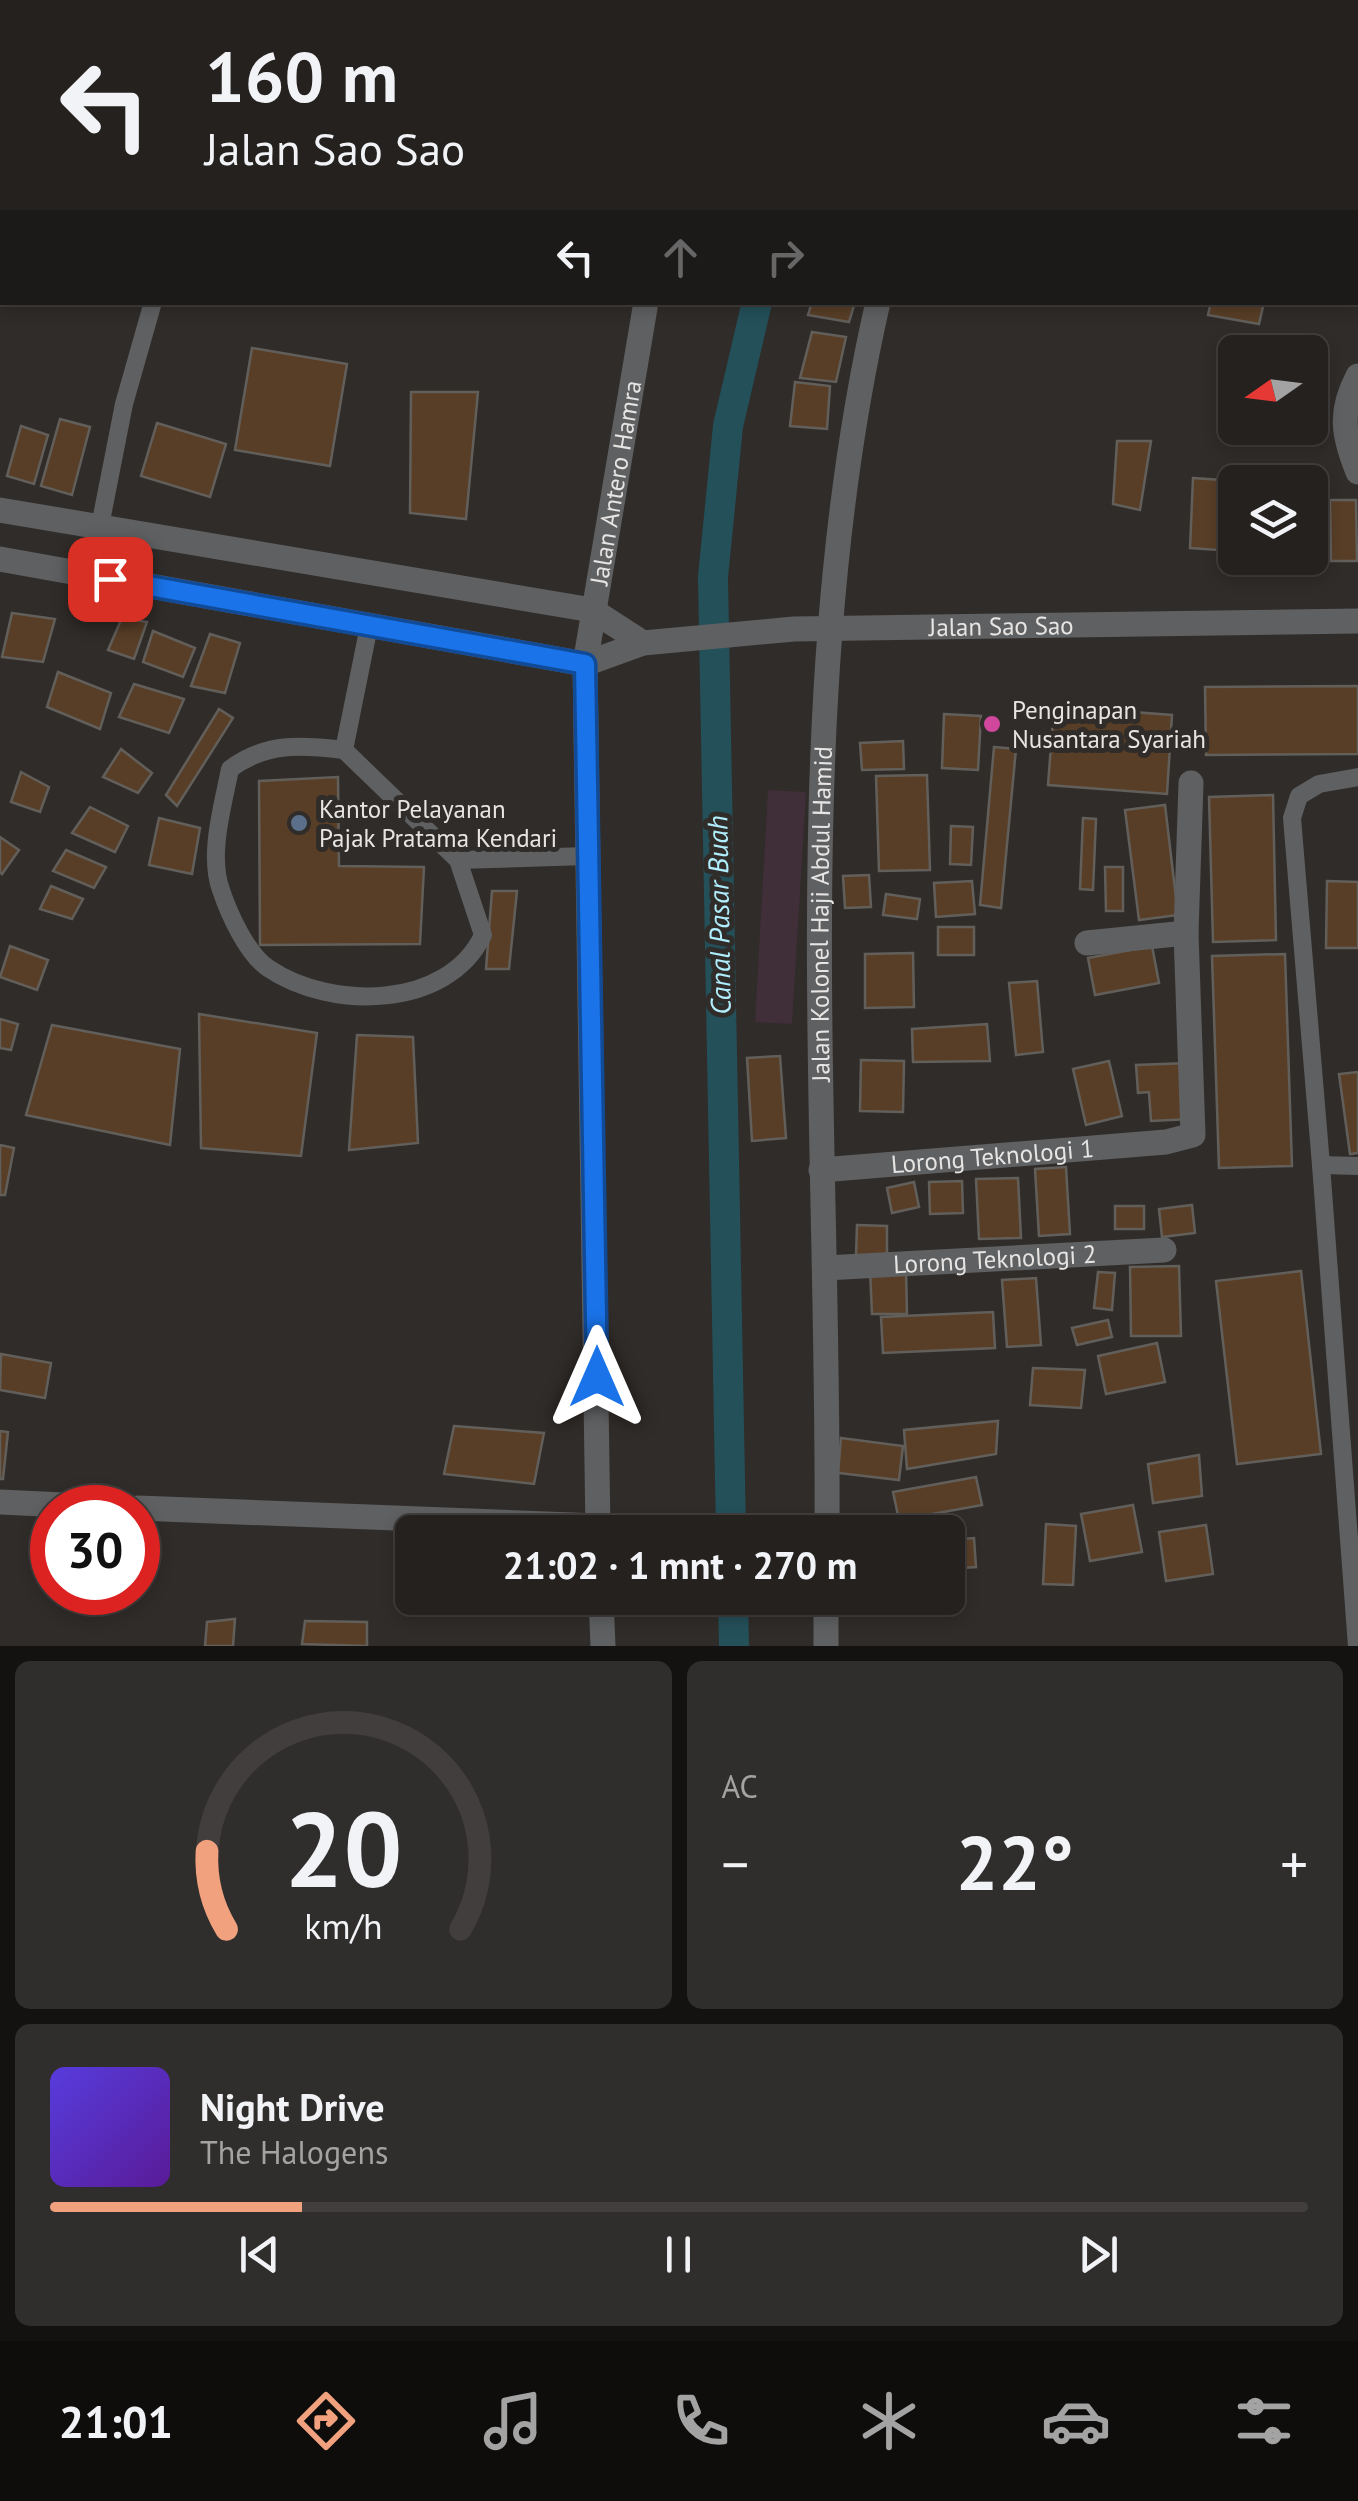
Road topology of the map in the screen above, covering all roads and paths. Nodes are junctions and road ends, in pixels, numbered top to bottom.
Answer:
1 (151, 305) edge
2 (645, 305) edge
3 (877, 305) edge
4 (1358, 376) edge
5 (1358, 472) edge
6 (0, 510) edge
7 (100, 526) junction
8 (0, 559) edge
9 (592, 610) junction
10 (1358, 621) edge
11 (369, 626) junction
12 (832, 630) junction
13 (643, 643) junction
14 (585, 664) junction
15 (344, 750) junction
16 (1358, 777) edge
17 (1191, 783) dead end
18 (587, 856) junction
19 (458, 860) junction
20 (1186, 934) junction
21 (1087, 943) dead end
22 (1321, 1166) junction
23 (1358, 1166) edge
24 (821, 1170) junction
25 (1164, 1250) dead end
26 (826, 1268) junction
27 (0, 1502) edge
28 (30, 1503) edge
29 (160, 1509) edge
30 (598, 1515) edge
31 (827, 1515) edge
32 (395, 1520) edge
33 (602, 1615) edge
34 (826, 1615) edge
35 (603, 1646) edge
36 (826, 1646) edge
37 (1356, 1646) edge

1 - 7 lane
2 - 9 street, Jalan Antero Hamra
3 - 12 street, Jalan Kolonel Haji Abdul Hamid
4 - 5 street
6 - 7 street
7 - 9 street
8 - 11 street, Jalan Sao Sao
9 - 13 street
9 - 14 street, Jalan Antero Hamra
10 - 12 street, Jalan Sao Sao
11 - 14 street, Jalan Sao Sao
11 - 15 lane
12 - 13 street, Jalan Sao Sao
12 - 24 street, Jalan Kolonel Haji Abdul Hamid
13 - 14 street, Jalan Sao Sao
14 - 18 street, Jalan Antero Hamra
15 - 19 lane
15 - 19 lane
16 - 22 lane
17 - 20 street
18 - 19 lane
18 - 30 street, Jalan Antero Hamra
20 - 21 street
20 - 24 street, Lorong Teknologi 1
22 - 23 lane
22 - 37 lane
24 - 26 street, Jalan Kolonel Haji Abdul Hamid
25 - 26 street, Lorong Teknologi 2
26 - 31 street, Jalan Kolonel Haji Abdul Hamid
27 - 28 street
29 - 32 street
33 - 35 street
34 - 36 street

